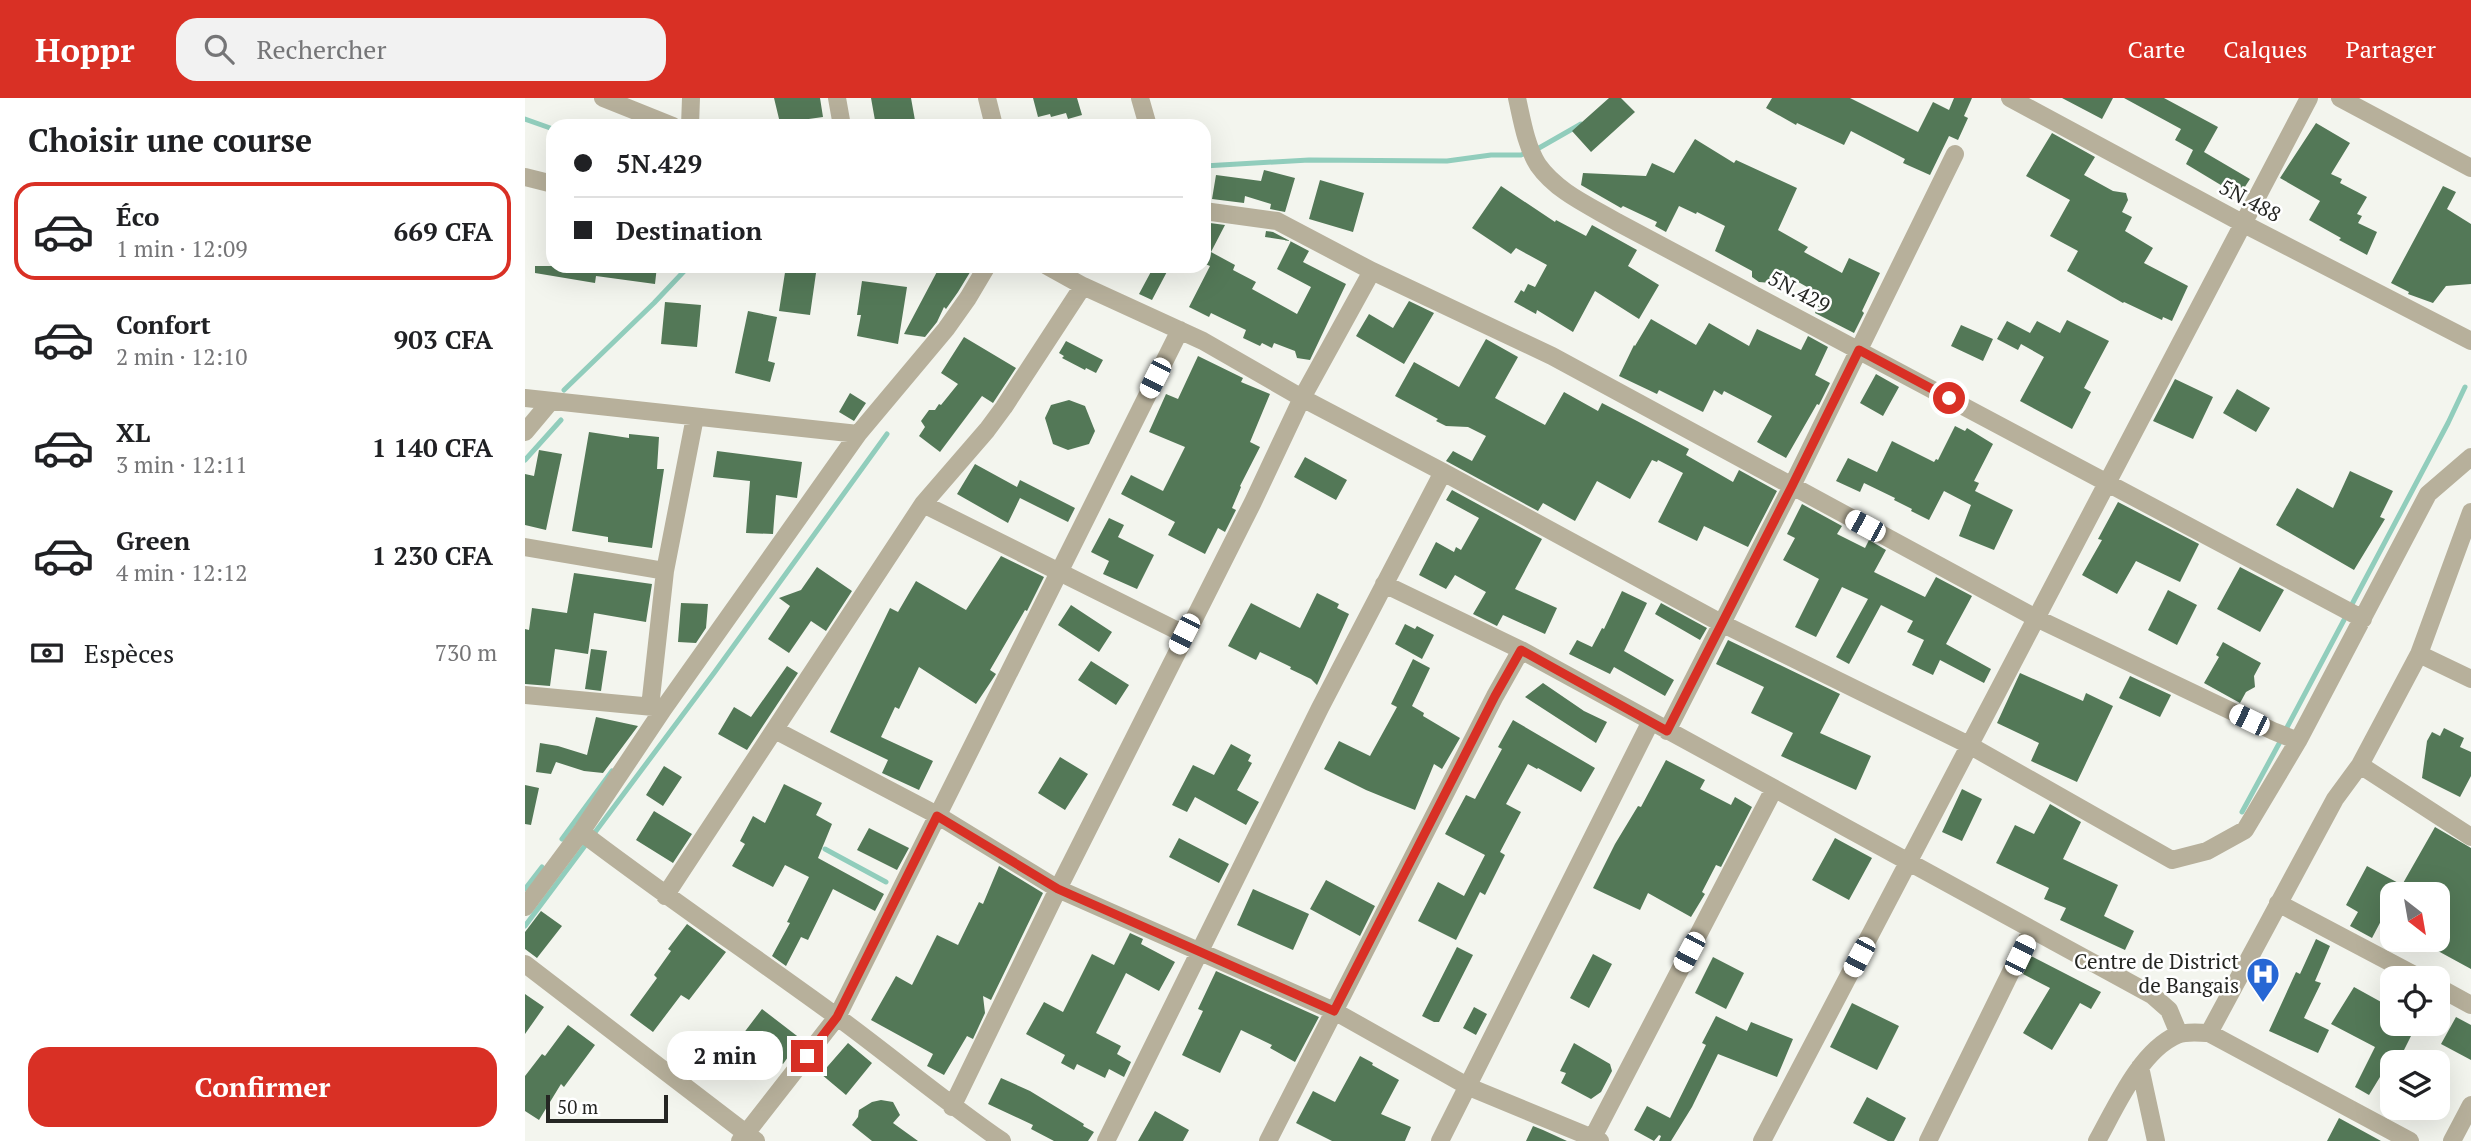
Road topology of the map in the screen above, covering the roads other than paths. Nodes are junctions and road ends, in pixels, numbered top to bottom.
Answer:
1 (603, 98) edge
2 (691, 98) edge
3 (838, 98) edge
4 (987, 98) edge
5 (1140, 98) edge
6 (1517, 98) edge
7 (2010, 98) edge
8 (2309, 98) edge
9 (2340, 98) edge
10 (656, 119) edge
11 (690, 119) edge
12 (841, 119) edge
13 (992, 119) edge
14 (1146, 119) edge
15 (1955, 154) dead end
16 (2471, 169) edge
17 (525, 177) edge
18 (546, 182) edge
19 (1211, 212) edge
20 (2243, 224) junction
21 (1372, 271) junction
22 (983, 273) edge
23 (1060, 273) edge
24 (1083, 286) junction
25 (1179, 330) junction
26 (2471, 341) edge
27 (1859, 350) junction
28 (525, 398) edge
29 (1301, 398) junction
30 (551, 401) junction
31 (695, 417) junction
32 (525, 432) edge
33 (858, 434) junction
34 (2471, 457) edge
35 (1443, 471) junction
36 (2107, 483) junction
37 (1792, 486) junction
38 (923, 504) junction
39 (2471, 512) edge
40 (525, 547) edge
41 (665, 571) junction
42 (1058, 572) junction
43 (1384, 584) junction
44 (2036, 618) junction
45 (2363, 620) junction
46 (1721, 623) junction
47 (1184, 634) junction
48 (1521, 650) junction
49 (2419, 654) junction
50 (2471, 679) edge
51 (525, 695) edge
52 (657, 707) junction
53 (1659, 726) junction
54 (775, 730) junction
55 (2298, 741) junction
56 (1969, 745) junction
57 (2360, 765) junction
58 (1773, 789) junction
59 (937, 816) junction
60 (581, 832) junction
61 (2471, 837) edge
62 (1908, 863) junction
63 (1058, 889) junction
64 (665, 896) junction
65 (2278, 903) junction
66 (525, 907) edge
67 (2031, 931) junction
68 (1199, 953) junction
69 (525, 964) edge
70 (2397, 966) edge
71 (2450, 994) edge
72 (2471, 1005) edge
73 (1334, 1011) junction
74 (837, 1017) junction
75 (2209, 1033) junction
76 (2179, 1034) junction
77 (2140, 1067) junction
78 (1469, 1087) junction
79 (2471, 1105) edge
80 (952, 1107) junction
81 (747, 1138) edge
82 (1595, 1140) edge
83 (1002, 1141) edge
84 (1106, 1141) edge
85 (1268, 1141) edge
86 (1440, 1141) edge
87 (1762, 1141) edge
88 (1928, 1141) edge
89 (2097, 1141) edge
90 (2156, 1141) edge
91 (2410, 1141) edge
92 (2452, 1141) edge

1 - 10 street
2 - 11 street
3 - 12 street
4 - 13 street
5 - 14 street
6 - 27 street, 5N.429
7 - 20 street, 5N.488
8 - 20 street
9 - 16 street
15 - 27 street
17 - 18 street
19 - 21 street
20 - 26 street, 5N.488
20 - 36 street
21 - 29 street
21 - 37 street
22 - 33 street
23 - 24 street
24 - 25 street
24 - 38 street
25 - 29 street
25 - 42 street
27 - 36 street, 5N.429
27 - 37 street
28 - 30 street
29 - 35 street
29 - 47 street
30 - 31 street
30 - 32 street
31 - 33 street
31 - 41 street
33 - 52 street
34 - 45 street
35 - 43 street
35 - 46 street
36 - 44 street
36 - 45 street, 5N.429
37 - 44 street
37 - 46 street
38 - 42 street
38 - 54 street
39 - 49 street
40 - 41 street
41 - 52 street
42 - 47 street
42 - 59 street
43 - 48 street
43 - 68 street
44 - 55 street
44 - 56 street
45 - 55 street
46 - 53 street
46 - 56 street
47 - 63 street
48 - 53 street
48 - 73 street
49 - 50 street
49 - 57 street
51 - 52 street
52 - 60 street
53 - 58 street
53 - 78 street
54 - 59 street
54 - 64 street
55 - 56 street
56 - 62 street
57 - 61 street
57 - 65 street
58 - 62 street
58 - 82 street
59 - 63 street
59 - 74 street
60 - 64 street
60 - 66 street
62 - 67 street
62 - 87 street
63 - 68 street
63 - 80 street
64 - 74 street
65 - 70 street
65 - 75 street
67 - 76 street
67 - 88 street
68 - 73 street
68 - 84 street
69 - 81 street
71 - 72 street
73 - 78 street
73 - 85 street
74 - 80 street
74 - 81 street
75 - 76 street
75 - 91 street
76 - 77 street
77 - 89 street
77 - 90 street
78 - 82 street
78 - 86 street
79 - 92 street
80 - 83 street

